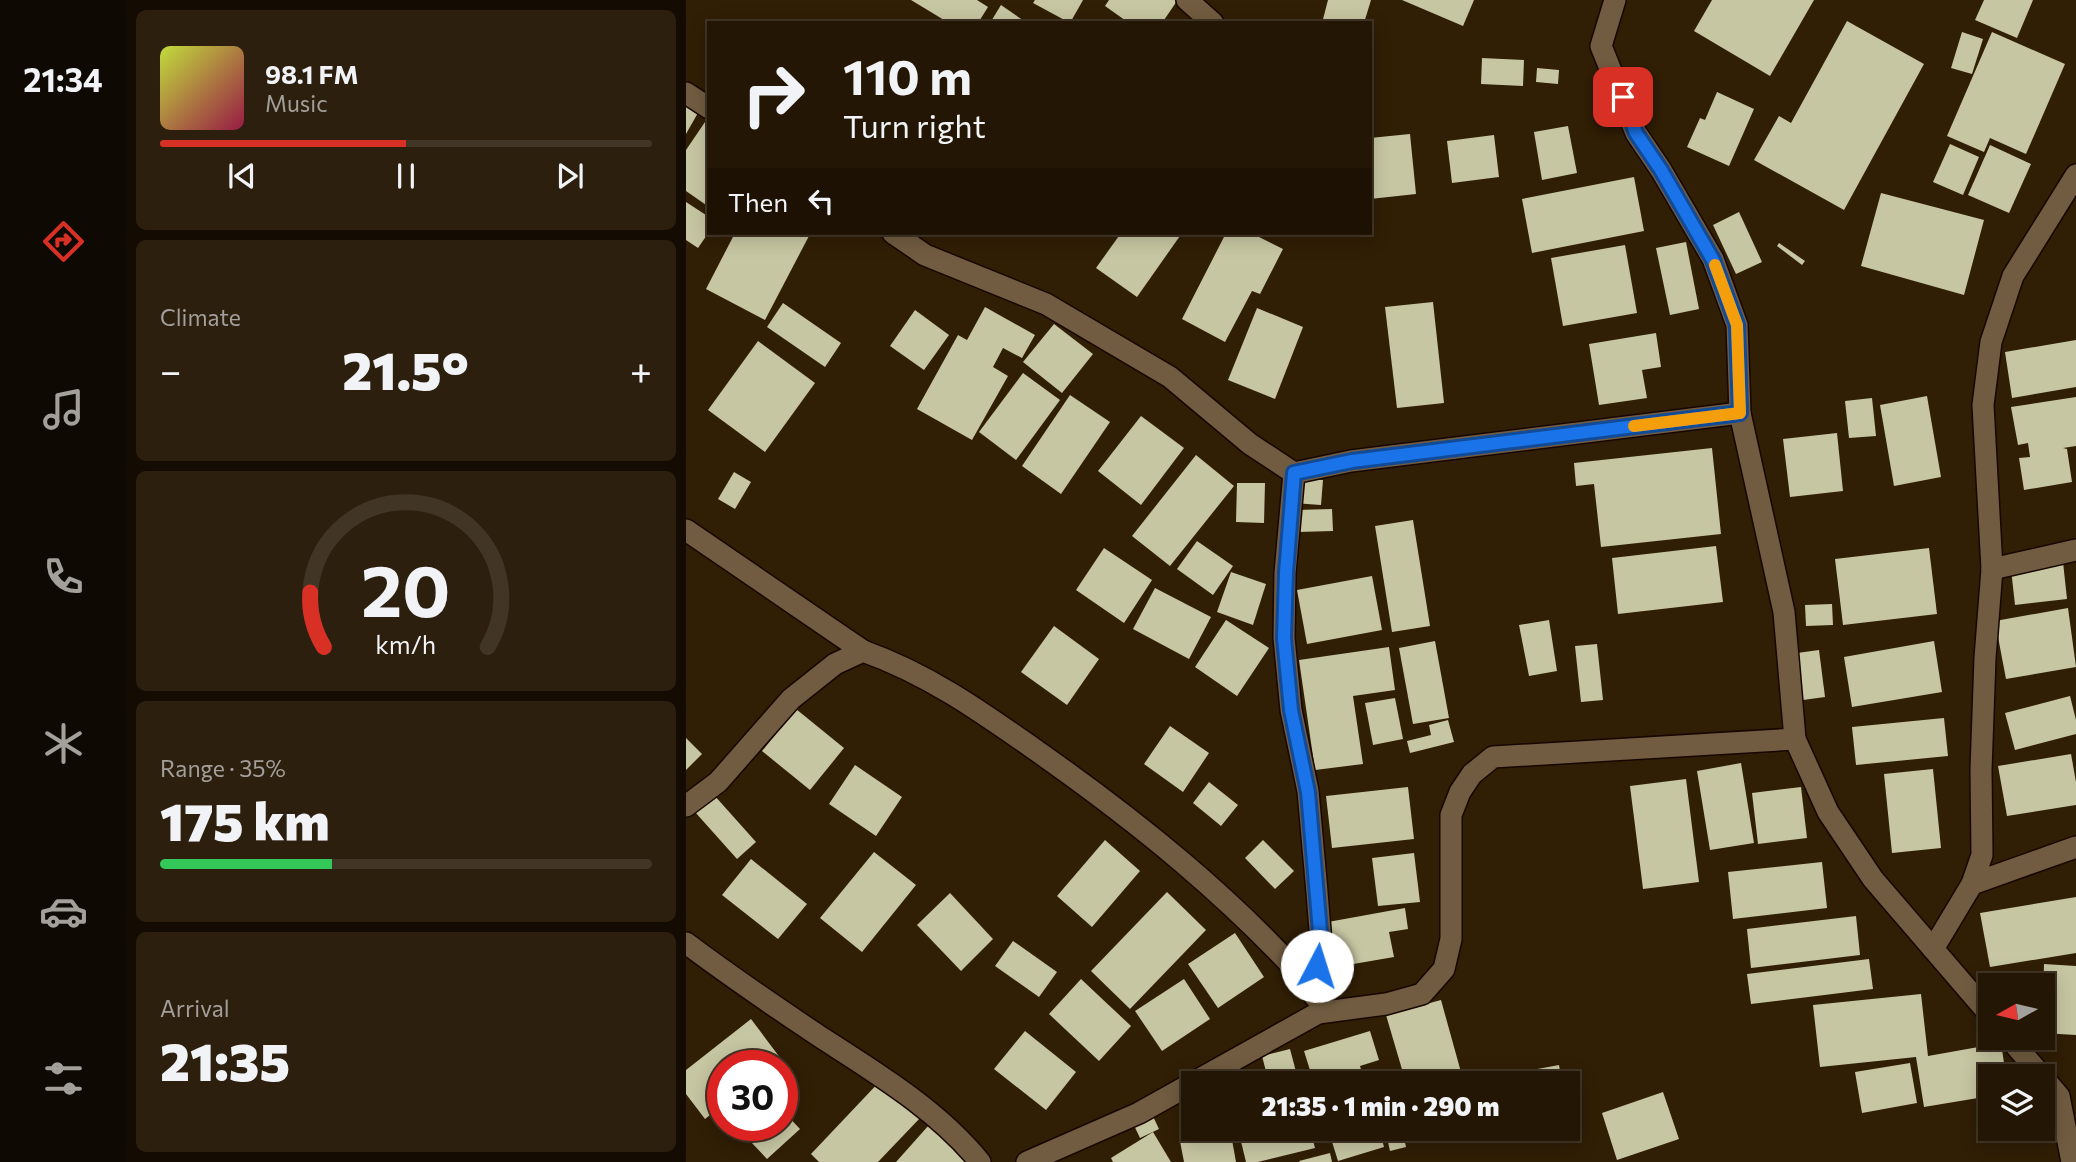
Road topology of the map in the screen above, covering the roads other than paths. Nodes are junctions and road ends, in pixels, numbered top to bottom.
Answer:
1 (1187, 0) edge
2 (1615, 0) edge
3 (1211, 21) edge
4 (686, 93) edge
5 (707, 107) edge
6 (2076, 175) edge
7 (896, 235) edge
8 (1740, 413) junction
9 (1294, 473) junction
10 (686, 530) edge
11 (2076, 550) edge
12 (1992, 569) junction
13 (863, 651) junction
14 (1795, 738) junction
15 (686, 806) edge
16 (2076, 847) edge
17 (1972, 884) junction
18 (686, 943) edge
19 (1933, 949) junction
20 (1313, 989) junction
21 (1978, 1001) edge
22 (1318, 1013) junction
23 (2019, 1050) edge
24 (979, 1162) edge
25 (1027, 1162) edge
26 (2072, 1162) edge

1 - 3 street
2 - 8 street
4 - 5 street
6 - 12 street
7 - 9 street
8 - 9 street
8 - 14 street
9 - 20 street
10 - 13 street
11 - 12 street
12 - 17 street
13 - 15 street
13 - 20 street
14 - 19 street
14 - 22 street
16 - 17 street
17 - 19 street
18 - 24 street
19 - 21 street
20 - 22 street
22 - 25 street
23 - 26 street

